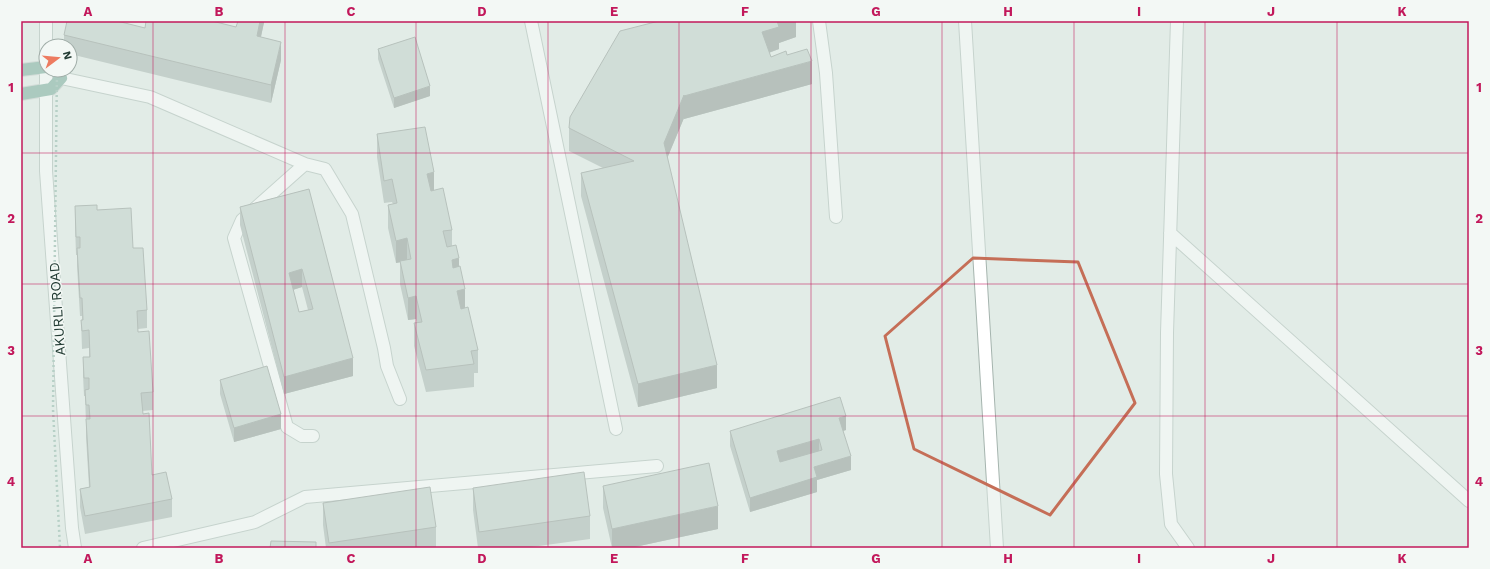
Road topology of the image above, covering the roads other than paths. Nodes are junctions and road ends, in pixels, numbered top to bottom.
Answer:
1 (46, 21) edge
2 (531, 21) edge
3 (819, 21) edge
4 (965, 21) edge
5 (1177, 21) edge
6 (46, 38) edge
7 (38, 69) edge
8 (21, 70) edge
9 (46, 78) edge
10 (56, 78) edge
11 (77, 78) edge
12 (46, 90) junction
13 (21, 94) edge
14 (305, 164) junction
15 (836, 217) dead end
16 (1170, 233) junction
17 (400, 399) dead end
18 (616, 429) dead end
19 (313, 436) dead end
20 (657, 466) dead end
21 (1469, 501) edge
22 (75, 548) edge
23 (143, 548) edge
24 (997, 548) edge
25 (1188, 548) edge

1 - 6 street
2 - 18 street
3 - 15 street
4 - 24 street
5 - 16 street
7 - 8 main road
9 - 12 street, AKURLI ROAD
10 - 12 main road
11 - 14 street
12 - 13 main road
12 - 22 street, AKURLI ROAD
14 - 17 street
14 - 19 street
16 - 21 street
16 - 25 street
20 - 23 street

